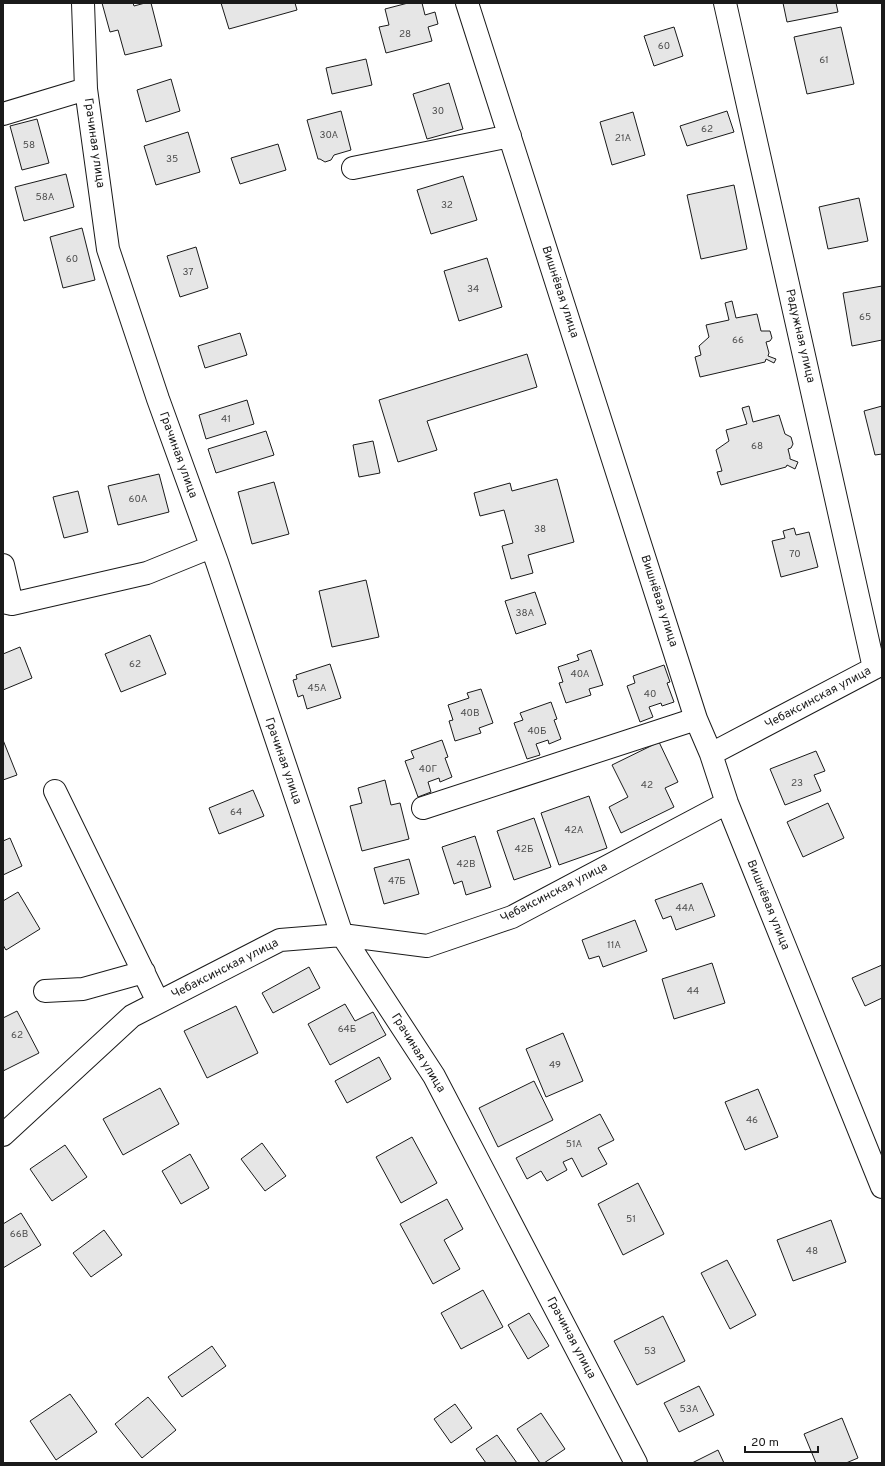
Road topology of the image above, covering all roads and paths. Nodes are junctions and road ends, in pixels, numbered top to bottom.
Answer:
1 (83, 3) edge
2 (467, 3) edge
3 (725, 3) edge
4 (86, 89) junction
5 (3, 114) edge
6 (510, 136) junction
7 (353, 168) dead end
8 (211, 547) junction
9 (3, 565) edge
10 (8, 603) edge
11 (878, 666) edge
12 (696, 719) junction
13 (711, 754) junction
14 (55, 791) dead end
15 (727, 803) junction
16 (424, 808) dead end
17 (342, 935) junction
18 (144, 972) junction
19 (45, 991) dead end
20 (158, 1002) junction
21 (3, 1135) edge
22 (882, 1187) edge
23 (636, 1463) edge

1 - 4 street, Грачиная улица
2 - 6 street, Вишнёвая улица
3 - 11 street, Радужная улица
4 - 5 street
4 - 8 street, Грачиная улица
6 - 7 street
6 - 12 street, Вишнёвая улица
8 - 10 street
8 - 17 street, Грачиная улица
9 - 10 street
11 - 13 street, Чебаксинская улица
12 - 13 street, Вишнёвая улица
12 - 16 street
13 - 15 street, Вишнёвая улица
14 - 18 street
15 - 17 street, Чебаксинская улица
15 - 22 street, Вишнёвая улица
17 - 20 street, Чебаксинская улица
17 - 23 street, Грачиная улица
18 - 19 street
18 - 20 street
20 - 21 street, Чебаксинская улица

